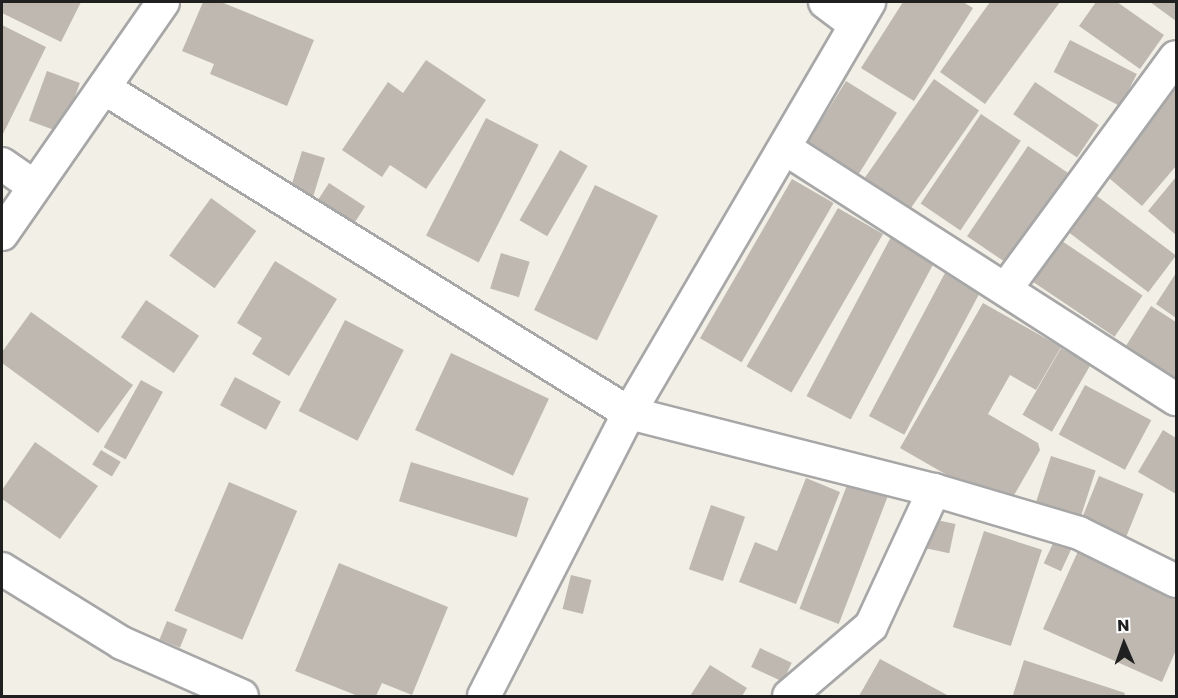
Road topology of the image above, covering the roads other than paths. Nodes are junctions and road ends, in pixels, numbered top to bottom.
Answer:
1 (163, 2) edge
2 (825, 2) edge
3 (862, 13) edge
4 (1176, 57) edge
5 (104, 88) junction
6 (786, 149) junction
7 (2, 164) edge
8 (32, 185) junction
9 (2, 234) edge
10 (1007, 287) junction
11 (1176, 399) edge
12 (629, 413) junction
13 (934, 490) junction
14 (2, 569) edge
15 (1176, 581) edge
16 (242, 696) edge
17 (484, 696) edge
18 (789, 696) edge

1 - 5 street
2 - 3 street
3 - 6 street
4 - 10 street
5 - 8 street
5 - 12 street
6 - 10 street
6 - 12 street
7 - 8 street
8 - 9 street
10 - 11 street
12 - 13 street
12 - 17 street
13 - 15 street
13 - 18 street
14 - 16 street

